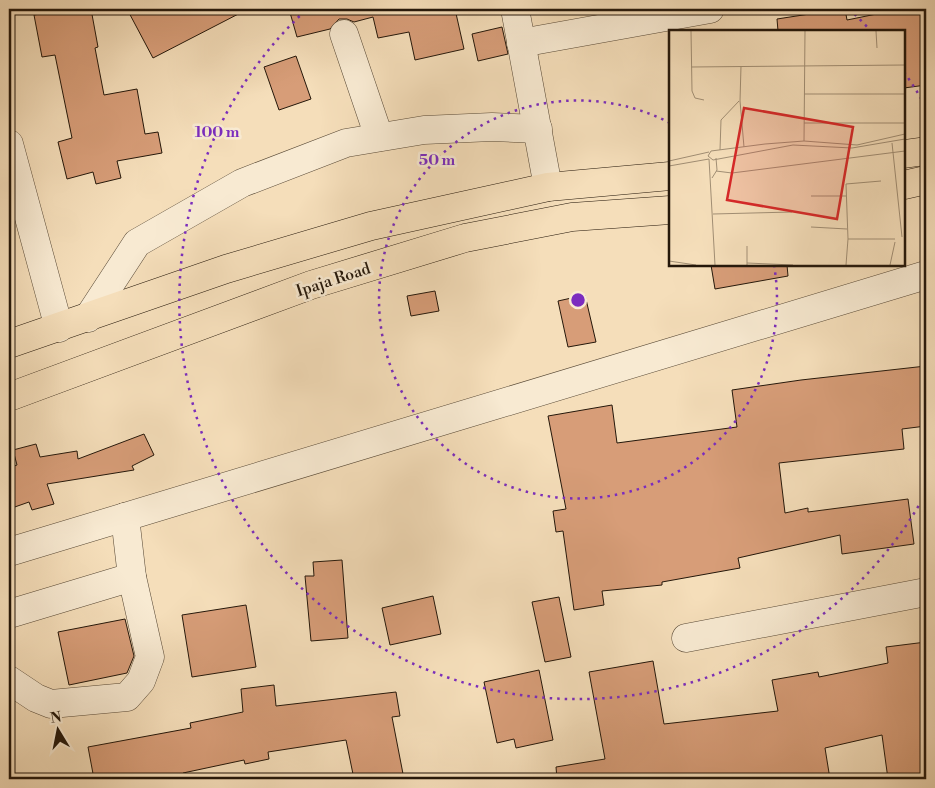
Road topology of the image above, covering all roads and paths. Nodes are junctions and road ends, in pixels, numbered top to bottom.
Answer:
1 (515, 9) edge
2 (710, 9) edge
3 (344, 34) dead end
4 (521, 43) junction
5 (538, 129) junction
6 (379, 137) junction
7 (9, 144) edge
8 (926, 151) edge
9 (905, 154) edge
10 (669, 176) edge
11 (926, 180) edge
12 (905, 185) edge
13 (548, 187) junction
14 (669, 210) edge
15 (926, 275) edge
16 (88, 318) junction
17 (59, 328) junction
18 (9, 344) edge
19 (9, 397) edge
20 (126, 517) junction
21 (9, 552) edge
22 (132, 577) junction
23 (926, 592) edge
24 (9, 614) edge
25 (686, 638) dead end
26 (9, 680) edge

1 - 4 street
2 - 4 street
3 - 6 street
4 - 5 street
5 - 6 street
5 - 13 street
6 - 16 street
7 - 17 street
8 - 9 main road
10 - 13 main road
11 - 12 main road
13 - 16 main road
14 - 19 main road, Ipaja Road
15 - 20 street
16 - 17 main road
17 - 18 main road
20 - 21 street
20 - 22 street
22 - 24 street
22 - 26 street
23 - 25 street

